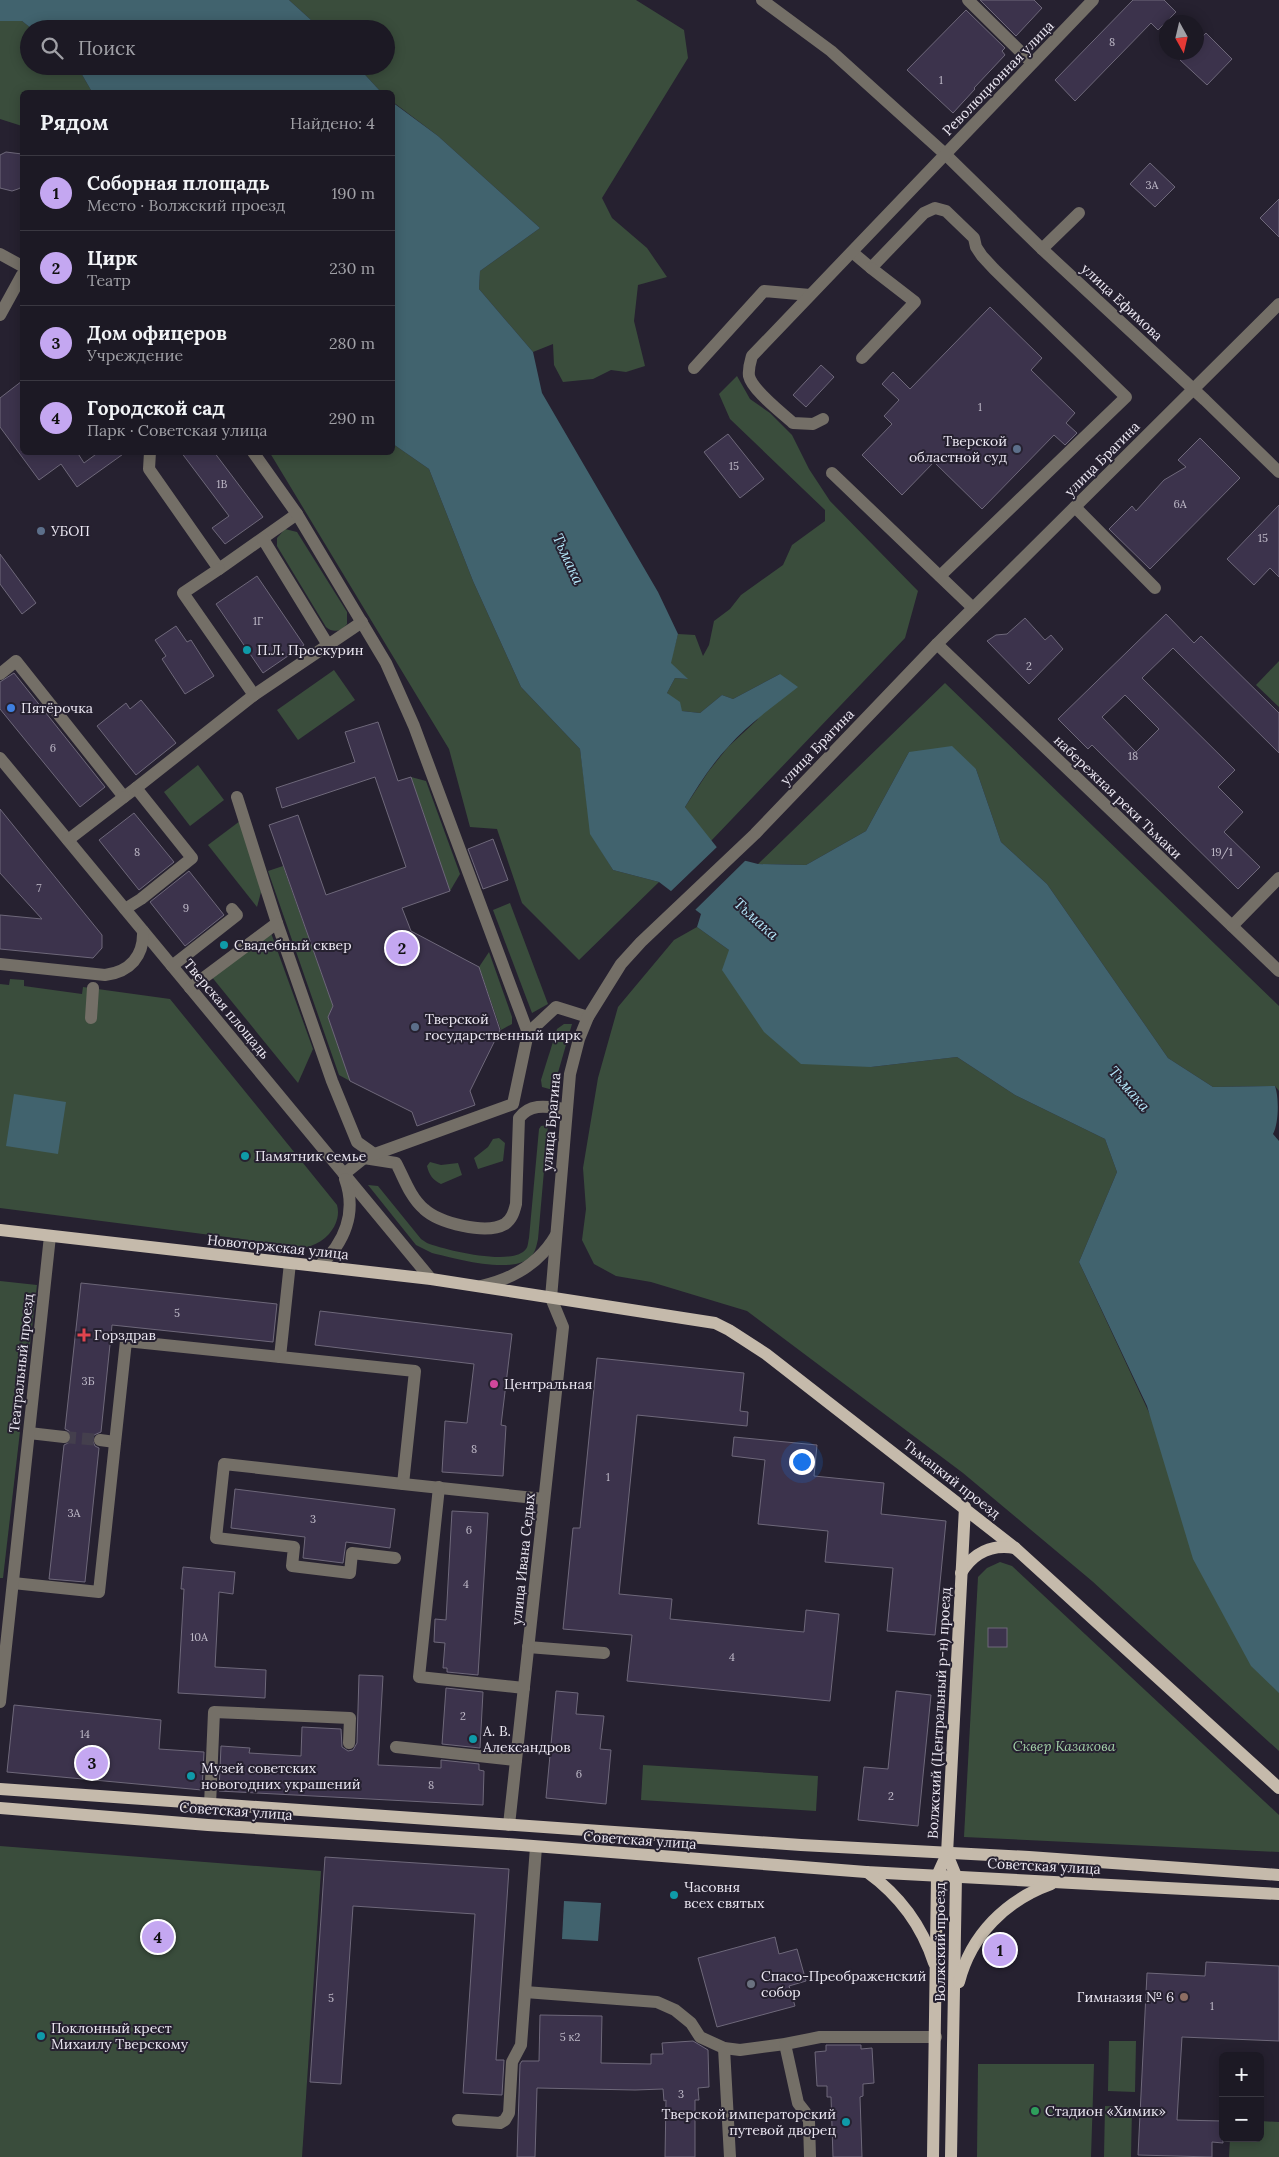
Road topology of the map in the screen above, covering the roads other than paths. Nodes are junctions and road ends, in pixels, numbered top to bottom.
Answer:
1 (762, 0) edge
2 (968, 0) edge
3 (1093, 0) edge
4 (1032, 63) junction
5 (945, 154) junction
6 (1079, 213) dead end
7 (1042, 249) junction
8 (852, 252) junction
9 (0, 254) edge
10 (20, 265) edge
11 (871, 268) junction
12 (20, 279) edge
13 (810, 295) junction
14 (1279, 304) edge
15 (0, 315) edge
16 (862, 358) dead end
17 (694, 368) dead end
18 (1194, 389) junction
19 (823, 419) dead end
20 (150, 455) edge
21 (255, 455) edge
22 (832, 472) dead end
23 (1279, 472) edge
24 (1075, 506) junction
25 (298, 514) junction
26 (263, 539) junction
27 (219, 569) junction
28 (940, 576) junction
29 (1155, 588) dead end
30 (973, 608) junction
31 (362, 622) junction
32 (937, 644) junction
33 (328, 645) junction
34 (0, 674) edge
35 (254, 695) junction
36 (0, 758) edge
37 (136, 788) junction
38 (124, 797) junction
39 (237, 797) dead end
40 (68, 840) junction
41 (1279, 878) edge
42 (125, 909) junction
43 (232, 909) dead end
44 (277, 923) junction
45 (1232, 926) junction
46 (143, 931) junction
47 (0, 964) edge
48 (172, 966) junction
49 (1279, 971) edge
50 (93, 988) dead end
51 (190, 988) junction
52 (588, 1017) junction
53 (91, 1018) dead end
54 (528, 1033) junction
55 (566, 1109) junction
56 (369, 1156) junction
57 (344, 1174) junction
58 (0, 1230) edge
59 (557, 1233) junction
60 (50, 1236) junction
61 (290, 1263) junction
62 (319, 1266) junction
63 (431, 1279) junction
64 (481, 1286) junction
65 (551, 1298) junction
66 (280, 1357) junction
67 (29, 1433) junction
68 (64, 1437) tunnel mouth
69 (100, 1440) tunnel mouth
70 (115, 1442) junction
71 (403, 1484) junction
72 (440, 1487) junction
73 (544, 1499) junction
74 (965, 1507) junction
75 (1015, 1548) junction
76 (395, 1558) dead end
77 (961, 1573) junction
78 (13, 1583) junction
79 (6, 1599) edge
80 (528, 1646) junction
81 (604, 1653) dead end
82 (524, 1688) junction
83 (0, 1702) edge
84 (349, 1743) dead end
85 (396, 1747) dead end
86 (516, 1760) junction
87 (1279, 1788) edge
88 (0, 1789) edge
89 (210, 1805) junction
90 (0, 1808) edge
91 (509, 1825) junction
92 (507, 1844) junction
93 (536, 1847) junction
94 (947, 1854) junction
95 (866, 1872) junction
96 (1279, 1875) edge
97 (937, 1876) junction
98 (956, 1876) junction
99 (1056, 1882) junction
100 (1279, 1894) edge
101 (936, 1973) junction
102 (525, 1992) junction
103 (955, 2010) junction
104 (936, 2037) junction
105 (785, 2044) junction
106 (724, 2048) junction
107 (458, 2120) dead end
108 (730, 2157) edge
109 (810, 2157) edge
110 (932, 2157) edge
111 (951, 2157) edge

1 - 5 street
2 - 4 street
3 - 4 street, Революционная улица
4 - 5 street, Революционная улица
5 - 7 street, улица Ефимова
5 - 8 street, Революционная улица
6 - 7 street
7 - 18 street, улица Ефимова
8 - 11 street
8 - 13 street, Революционная улица
9 - 10 street
11 - 16 street
11 - 28 street
12 - 15 street
13 - 17 street
13 - 19 street, Революционная улица
14 - 18 street, улица Брагина
18 - 23 street, улица Ефимова
18 - 24 street, улица Брагина
20 - 27 street
21 - 25 street
22 - 28 street
24 - 29 street
24 - 30 street, улица Брагина
25 - 26 street
25 - 31 street
26 - 27 street
26 - 33 street
27 - 35 street
28 - 30 street
30 - 32 street, улица Брагина
31 - 33 street
31 - 54 street
32 - 45 street, набережная реки Тьмаки
32 - 52 street, улица Брагина
33 - 35 street
34 - 38 street
35 - 37 street
36 - 40 street, Тверская площадь
37 - 38 street
37 - 42 street
38 - 40 street
39 - 44 street
40 - 42 street, Тверская площадь
41 - 45 street
42 - 46 street, Тверская площадь
43 - 48 street
44 - 51 street
44 - 56 street
45 - 49 street, набережная реки Тьмаки
46 - 47 street
46 - 48 street, Тверская площадь
48 - 51 street, Тверская площадь
50 - 53 street
51 - 57 street, Тверская площадь
52 - 54 street
52 - 55 street, улица Брагина
54 - 56 street
55 - 56 street
55 - 59 street, улица Брагина
56 - 57 street
57 - 62 street
57 - 63 street, Тверская площадь
58 - 60 main road, Новоторжская улица
59 - 64 street
59 - 65 street, улица Брагина
60 - 61 main road, Новоторжская улица
60 - 67 street, Театральный проезд
61 - 62 main road, Новоторжская улица
61 - 66 street
62 - 63 main road, Новоторжская улица
63 - 64 main road, Новоторжская улица
64 - 65 main road, Новоторжская улица
65 - 73 street, улица Ивана Седых
65 - 74 main road, Тьмацкий проезд
66 - 70 street
66 - 71 street
67 - 68 street
67 - 78 street, Театральный проезд
69 - 70 street
70 - 78 street
71 - 72 street
71 - 76 street
72 - 73 street
72 - 82 street
73 - 80 street, улица Ивана Седых
74 - 75 main road, Тьмацкий проезд
74 - 77 main road, Волжский (Центральный р-н) проезд
75 - 77 main road, Волжский (Центральный р-н) проезд
75 - 87 main road, Тьмацкий проезд
77 - 94 main road, Волжский (Центральный р-н) проезд
78 - 79 street, Театральный проезд
79 - 83 street, Театральный проезд
80 - 81 street
80 - 82 street, улица Ивана Седых
82 - 86 street, улица Ивана Седых
84 - 89 street
85 - 86 street
86 - 91 street, улица Ивана Седых
88 - 89 main road, Советская улица
89 - 91 main road, Советская улица
90 - 92 main road, Советская улица
91 - 92 main road
91 - 94 main road, Советская улица
92 - 93 main road, Советская улица
93 - 95 main road, Советская улица
93 - 102 street
94 - 96 main road, Советская улица
94 - 97 main road, Волжский проезд
94 - 98 main road, Волжский проезд
95 - 97 main road, Советская улица
95 - 101 main road
97 - 98 main road, Советская улица
97 - 101 main road, Волжский проезд
98 - 99 main road, Советская улица
98 - 103 main road, Волжский проезд
99 - 100 main road, Советская улица
99 - 103 main road
101 - 104 main road, Волжский проезд
102 - 106 street
102 - 107 street
103 - 111 main road, Волжский проезд
104 - 105 street
104 - 110 main road, Волжский проезд
105 - 106 street
105 - 109 street
106 - 108 street

